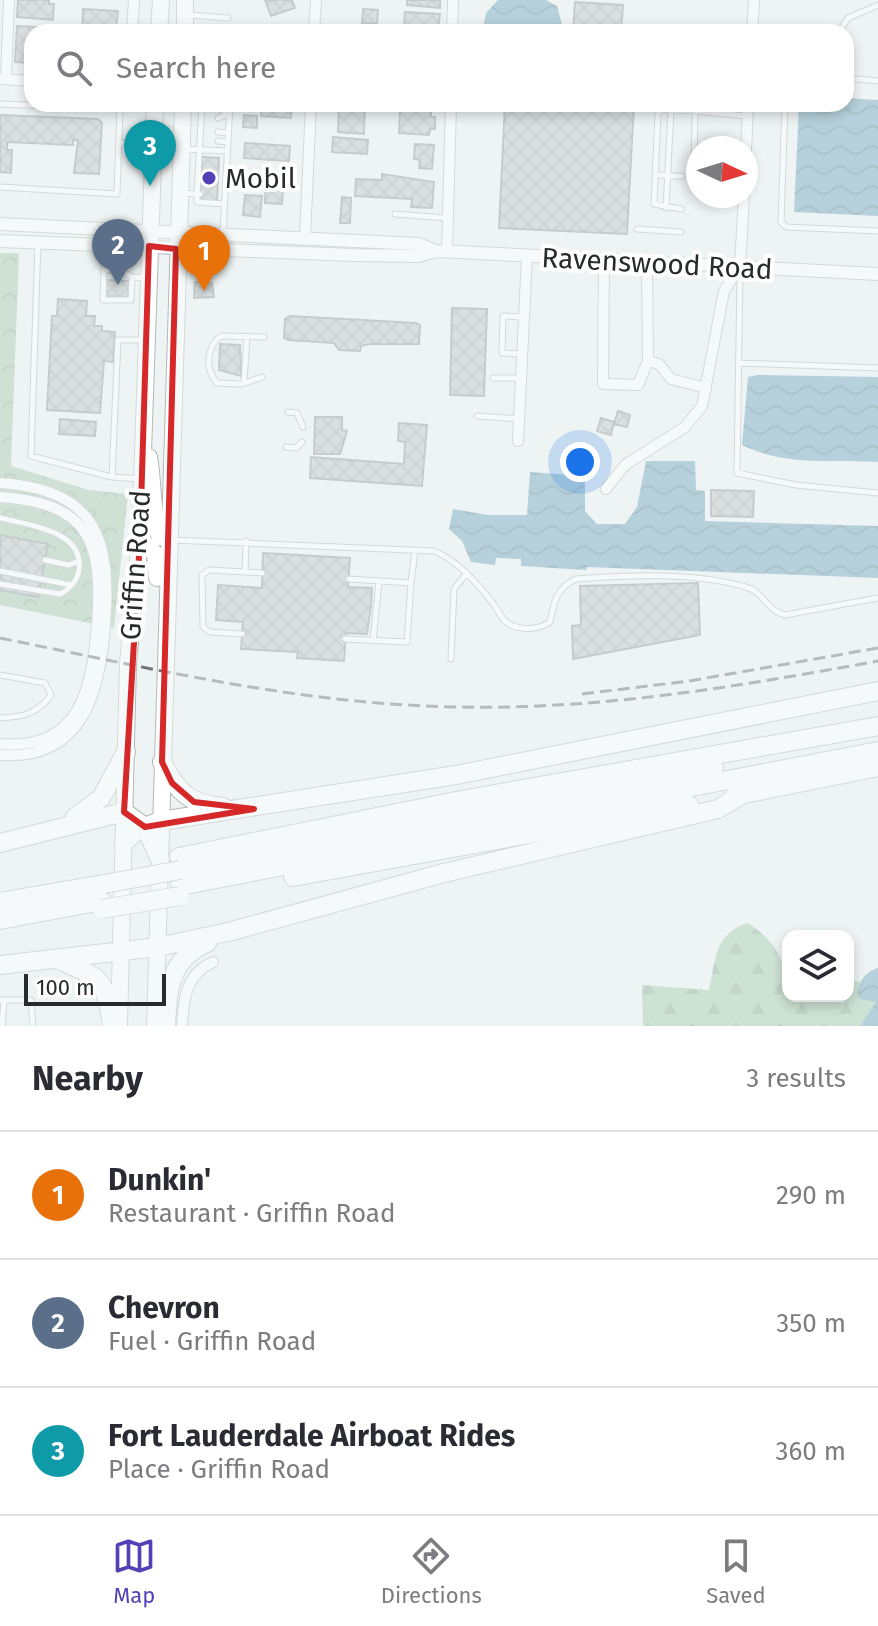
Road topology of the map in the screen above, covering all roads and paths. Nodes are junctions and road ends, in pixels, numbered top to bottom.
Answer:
1 (9, 0) edge
2 (134, 0) edge
3 (161, 0) edge
4 (316, 0) edge
5 (453, 0) edge
6 (754, 0) edge
7 (878, 5) edge
8 (185, 7) edge
9 (228, 18) dead end
10 (132, 24) edge
11 (160, 24) edge
12 (314, 24) edge
13 (452, 24) edge
14 (752, 24) edge
15 (844, 24) edge
16 (3, 79) edge
17 (854, 79) edge
18 (24, 80) edge
19 (878, 81) edge
20 (0, 104) edge
21 (24, 105) edge
22 (120, 112) edge
23 (155, 112) edge
24 (182, 112) edge
25 (205, 112) edge
26 (311, 112) edge
27 (451, 112) edge
28 (661, 112) edge
29 (671, 112) edge
30 (695, 112) edge
31 (706, 112) edge
32 (748, 112) edge
33 (785, 112) edge
34 (218, 113) dead end
35 (229, 113) joint
36 (748, 116) junction
37 (218, 132) dead end
38 (228, 133) junction
39 (695, 136) edge
40 (747, 136) edge
41 (218, 141) dead end
42 (228, 142) junction
43 (119, 143) junction
44 (153, 143) junction
45 (180, 149) junction
46 (200, 150) junction
47 (227, 151) junction
48 (219, 168) dead end
49 (226, 168) junction
50 (179, 172) junction
51 (199, 172) junction
52 (655, 175) junction
53 (668, 176) junction
54 (682, 176) dead end
55 (218, 178) dead end
56 (226, 178) junction
57 (0, 187) edge
58 (178, 193) junction
59 (199, 194) junction
60 (224, 204) junction
61 (666, 208) junction
62 (743, 208) edge
63 (681, 209) dead end
64 (395, 214) dead end
65 (448, 218) junction
66 (0, 224) edge
67 (637, 229) dead end
68 (177, 231) junction
69 (878, 231) edge
70 (681, 232) dead end
71 (223, 233) junction
72 (305, 237) junction
73 (149, 238) junction
74 (0, 241) edge
75 (39, 241) junction
76 (105, 244) junction
77 (176, 249) junction
78 (441, 251) junction
79 (527, 256) junction
80 (604, 259) junction
81 (647, 262) junction
82 (740, 266) junction
83 (104, 270) junction
84 (120, 270) junction
85 (878, 274) edge
86 (140, 278) junction
87 (120, 280) dead end
88 (139, 304) junction
89 (524, 317) junction
90 (247, 337) junction
91 (264, 337) dead end
92 (146, 340) junction
93 (522, 354) junction
94 (648, 361) junction
95 (738, 363) junction
96 (878, 368) edge
97 (262, 377) dead end
98 (493, 378) dead end
99 (521, 378) junction
100 (244, 383) junction
101 (706, 388) junction
102 (288, 412) dead end
103 (477, 416) dead end
104 (520, 419) junction
105 (303, 427) dead end
106 (143, 432) junction
107 (518, 441) dead end
108 (302, 442) dead end
109 (286, 447) dead end
110 (112, 477) junction
111 (141, 479) junction
112 (0, 483) edge
113 (606, 489) dead end
114 (878, 493) edge
115 (0, 497) edge
116 (0, 518) edge
117 (140, 539) junction
118 (167, 539) junction
119 (246, 541) junction
120 (415, 550) junction
121 (45, 560) dead end
122 (79, 561) junction
123 (0, 571) edge
124 (245, 572) junction
125 (262, 573) dead end
126 (466, 574) junction
127 (349, 579) dead end
128 (379, 581) junction
129 (411, 583) junction
130 (0, 584) edge
131 (72, 585) junction
132 (878, 598) edge
133 (165, 622) junction
134 (242, 634) dead end
135 (345, 639) dead end
136 (373, 641) junction
137 (451, 659) dead end
138 (0, 675) edge
139 (878, 691) edge
140 (0, 718) edge
141 (878, 726) edge
142 (878, 736) edge
143 (0, 744) edge
144 (878, 751) edge
145 (126, 752) junction
146 (0, 755) edge
147 (162, 762) junction
148 (878, 767) edge
149 (743, 794) junction
150 (254, 809) junction
151 (124, 812) junction
152 (153, 824) junction
153 (62, 825) junction
154 (124, 842) junction
155 (0, 843) edge
156 (160, 859) joint
157 (180, 877) junction
158 (0, 890) edge
159 (103, 891) junction
160 (0, 902) edge
161 (0, 920) edge
162 (0, 930) edge
163 (218, 934) junction
164 (158, 947) junction
165 (119, 951) junction
166 (56, 959) junction
167 (213, 962) dead end
168 (0, 965) edge
169 (2, 1000) edge
170 (2, 1026) edge
171 (33, 1026) edge
172 (112, 1026) edge
173 (119, 1026) edge
174 (155, 1026) edge
175 (166, 1026) edge
176 (182, 1026) edge

1 - 16 street
2 - 10 street
3 - 11 main road
4 - 12 street
5 - 13 street
6 - 14 street
7 - 15 lane
8 - 9 lane
16 - 18 street
17 - 19 lane
20 - 21 lane
22 - 43 lane
23 - 44 main road, Griffin Road
24 - 45 main road, Griffin Road
25 - 46 lane
26 - 72 street
27 - 65 street
28 - 52 lane
29 - 53 lane
30 - 39 lane
31 - 36 lane
32 - 36 street
33 - 69 lane
34 - 35 lane
35 - 38 lane
36 - 40 street
37 - 38 lane
38 - 42 lane
41 - 42 lane
42 - 47 lane
43 - 44 lane
43 - 57 lane
44 - 73 main road, Griffin Road
45 - 46 lane
45 - 50 main road, Griffin Road
46 - 47 lane
46 - 51 lane
47 - 49 lane
48 - 49 lane
49 - 56 lane
50 - 51 lane
50 - 58 main road, Griffin Road
51 - 59 lane
52 - 53 lane
52 - 61 lane
53 - 54 lane
53 - 61 lane
55 - 56 lane
56 - 60 lane
58 - 59 lane
58 - 68 main road, Griffin Road
59 - 60 lane
60 - 71 lane
61 - 63 lane
62 - 82 street
64 - 65 lane
65 - 78 street
66 - 73 street
67 - 70 lane
68 - 71 street, Ravenswood Road
68 - 73 street, Ravenswood Road
68 - 77 main road, Griffin Road
71 - 72 street, Ravenswood Road
72 - 78 street, Ravenswood Road
73 - 76 street
73 - 77 street, Ravenswood Road
73 - 86 main road, Griffin Road
74 - 75 street
75 - 76 street
75 - 110 lane
76 - 83 lane
77 - 78 street, Ravenswood Road
77 - 118 main road, Griffin Road
78 - 79 street, Ravenswood Road
79 - 80 street, Ravenswood Road
79 - 89 street
80 - 81 street, Ravenswood Road
80 - 94 street
81 - 82 street, Ravenswood Road
81 - 94 street
82 - 85 street, Ravenswood Road
82 - 95 lane
82 - 101 street
83 - 84 lane
83 - 88 lane
84 - 86 lane
84 - 87 lane
86 - 88 main road, Griffin Road
88 - 92 main road, Griffin Road
89 - 93 street
89 - 93 lane
90 - 91 lane
90 - 100 lane
90 - 100 lane
92 - 106 main road, Griffin Road
92 - 110 lane
93 - 99 street
94 - 101 street
95 - 96 lane
95 - 114 lane
97 - 100 lane
98 - 99 lane
99 - 104 street
101 - 113 street
102 - 105 lane
103 - 104 lane
104 - 107 street
106 - 111 main road, Griffin Road
106 - 118 main road
108 - 109 lane
110 - 111 lane
111 - 117 main road, Griffin Road
112 - 146 street
115 - 143 street
116 - 122 lane
117 - 133 main road
117 - 145 main road, Griffin Road
118 - 119 lane
118 - 133 main road, Griffin Road
119 - 120 lane
119 - 124 lane
120 - 126 lane
120 - 129 lane
121 - 122 lane
122 - 131 lane
123 - 131 lane
124 - 125 lane
124 - 134 lane
126 - 132 lane
126 - 137 lane
127 - 128 lane
128 - 129 lane
128 - 136 lane
129 - 136 lane
130 - 131 lane
133 - 147 main road, Griffin Road
135 - 136 lane
138 - 140 lane
139 - 150 highway
141 - 157 highway
142 - 157 highway
144 - 157 highway
145 - 151 main road, Griffin Road
145 - 153 highway
147 - 150 highway
147 - 152 main road, Griffin Road
148 - 149 highway
149 - 157 highway
149 - 163 highway
150 - 152 highway
151 - 152 highway
151 - 153 highway
151 - 154 main road, Griffin Road
152 - 154 highway
152 - 156 highway
153 - 155 highway
154 - 165 main road, Griffin Road
156 - 164 main road
157 - 159 highway
157 - 159 highway, bridge
158 - 159 highway
159 - 160 highway
159 - 161 highway
159 - 162 highway
163 - 164 highway
163 - 175 highway
164 - 165 highway
164 - 174 main road
165 - 166 highway
165 - 173 main road, Griffin Road
166 - 168 highway
166 - 172 highway
167 - 176 street
169 - 170 lane
169 - 171 lane

